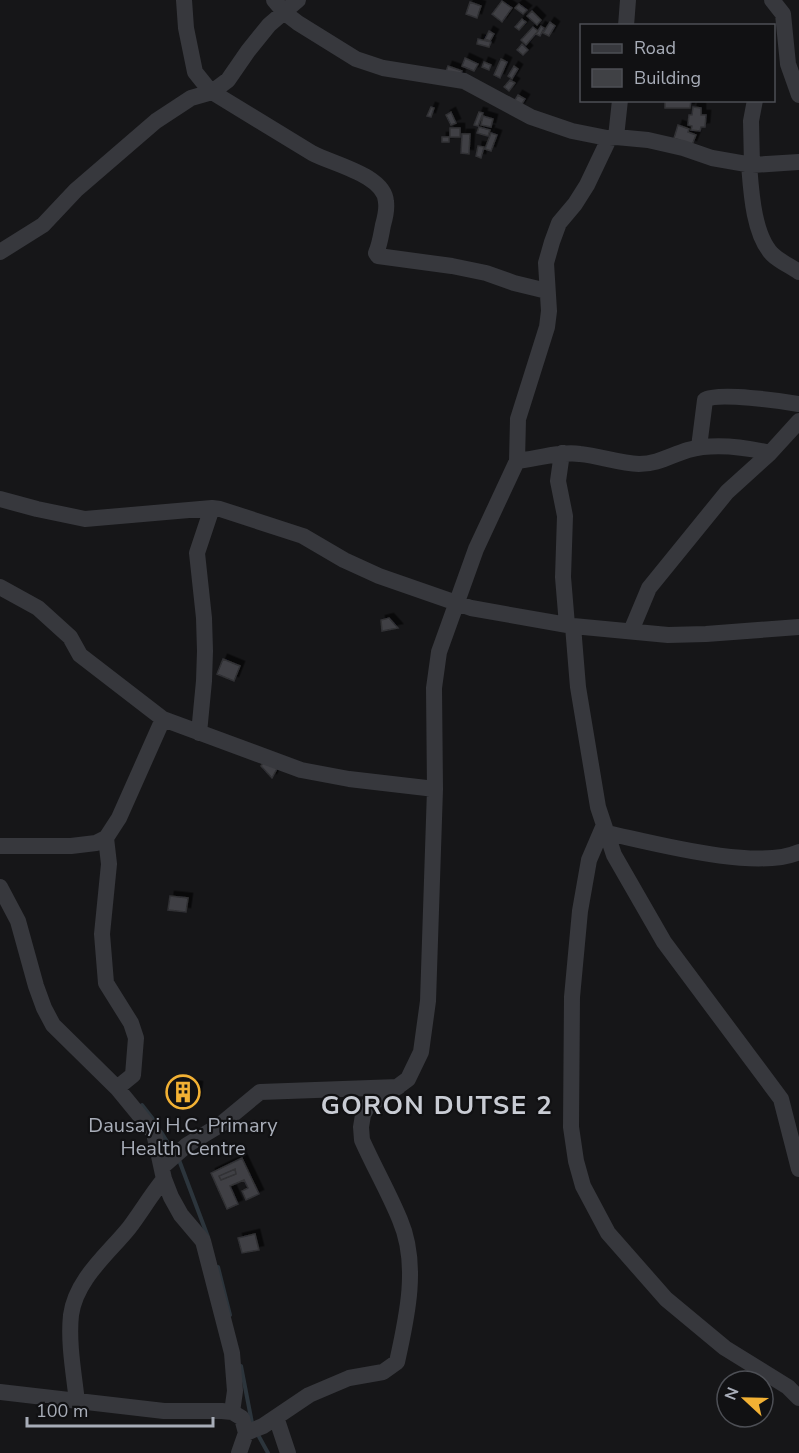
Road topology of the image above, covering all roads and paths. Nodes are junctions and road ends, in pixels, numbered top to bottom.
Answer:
1 (184, 0) edge
2 (298, 0) edge
3 (628, 0) edge
4 (772, 0) edge
5 (279, 6) edge
6 (626, 24) edge
7 (792, 31) edge
8 (786, 51) junction
9 (775, 67) edge
10 (212, 92) junction
11 (799, 95) edge
12 (620, 102) edge
13 (755, 102) edge
14 (612, 138) junction
15 (799, 162) edge
16 (750, 164) junction
17 (0, 252) edge
18 (799, 272) edge
19 (547, 291) junction
20 (799, 405) edge
21 (799, 421) edge
22 (699, 447) junction
23 (562, 453) junction
24 (770, 453) junction
25 (517, 461) junction
26 (0, 499) edge
27 (212, 508) junction
28 (0, 587) edge
29 (456, 603) junction
30 (570, 625) junction
31 (799, 627) edge
32 (631, 632) junction
33 (163, 719) junction
34 (199, 733) junction
35 (435, 789) junction
36 (605, 829) junction
37 (106, 838) junction
38 (0, 846) edge
39 (799, 852) edge
40 (0, 887) edge
41 (398, 1087) junction
42 (117, 1088) junction
43 (799, 1169) edge
44 (163, 1173) junction
45 (0, 1392) edge
46 (799, 1398) edge
47 (77, 1402) junction
48 (232, 1412) junction
49 (270, 1421) junction
50 (246, 1433) junction
51 (239, 1453) edge
52 (288, 1453) edge

1 - 10 street
2 - 5 street
3 - 6 street
4 - 7 street
5 - 10 street
5 - 14 street
7 - 8 street
8 - 9 street
8 - 11 street
10 - 17 street
10 - 19 street
12 - 14 street
13 - 16 street
14 - 16 street
14 - 19 street
15 - 16 street
16 - 18 street
19 - 25 street
20 - 22 street
21 - 24 street
22 - 23 street
22 - 24 street
23 - 25 street
23 - 30 street
24 - 32 street
25 - 29 street
26 - 27 street
27 - 29 street
27 - 34 street
28 - 33 street
29 - 30 street
29 - 35 street
30 - 32 street
30 - 36 street
31 - 32 street
33 - 34 street
33 - 37 street
34 - 35 street
35 - 41 street
36 - 39 street
36 - 43 street
36 - 46 street
37 - 38 street
37 - 42 street
40 - 42 street
41 - 44 street
41 - 49 street
42 - 44 street
44 - 47 street
44 - 48 street
45 - 47 street
47 - 48 street
48 - 50 street
49 - 50 street
49 - 52 street
50 - 51 street

